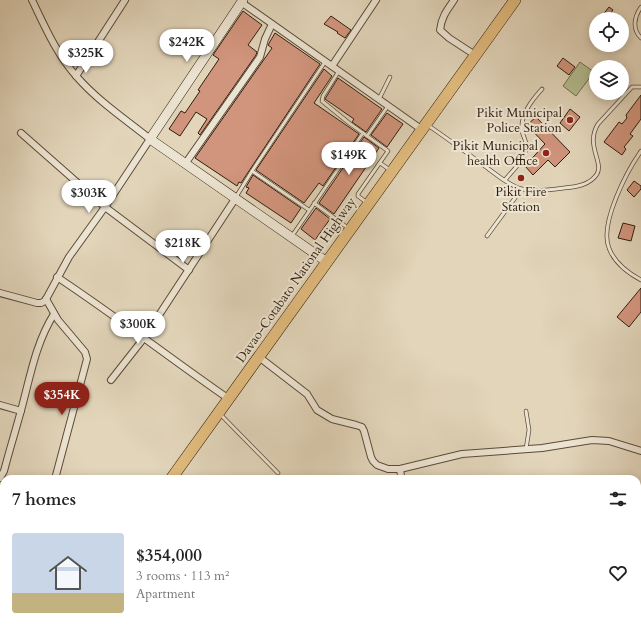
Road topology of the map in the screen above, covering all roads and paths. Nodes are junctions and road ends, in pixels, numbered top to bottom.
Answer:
1 (32, 0) edge
2 (125, 0) edge
3 (376, 0) edge
4 (454, 0) edge
5 (515, 0) edge
6 (242, 1) edge
7 (641, 7) edge
8 (272, 24) junction
9 (641, 38) edge
10 (475, 55) junction
11 (325, 62) junction
12 (332, 66) junction
13 (339, 71) junction
14 (76, 76) junction
15 (390, 77) dead end
16 (641, 87) edge
17 (542, 89) dead end
18 (379, 100) junction
19 (388, 106) junction
20 (423, 126) junction
21 (21, 133) dead end
22 (363, 133) junction
23 (367, 136) junction
24 (150, 139) junction
25 (641, 151) edge
26 (380, 163) junction
27 (185, 164) junction
28 (252, 171) junction
29 (392, 171) junction
30 (505, 180) junction
31 (520, 189) junction
32 (235, 199) junction
33 (314, 203) junction
34 (368, 203) junction
35 (105, 207) junction
36 (309, 210) junction
37 (349, 229) junction
38 (487, 236) dead end
39 (291, 237) junction
40 (327, 262) junction
41 (189, 270) junction
42 (57, 277) junction
43 (641, 280) edge
44 (0, 293) edge
45 (46, 299) junction
46 (54, 314) junction
47 (144, 338) junction
48 (259, 357) junction
49 (111, 380) dead end
50 (229, 399) junction
51 (0, 405) edge
52 (21, 411) junction
53 (526, 411) dead end
54 (219, 412) junction
55 (526, 448) junction
56 (641, 451) edge
57 (400, 469) junction
58 (278, 473) dead end
59 (2, 475) edge
60 (56, 475) edge
61 (174, 475) edge
62 (401, 475) edge

1 - 14 street
2 - 14 street
3 - 12 street
4 - 10 street
5 - 10 highway, Davao-Cotabato National Highway
6 - 8 street
6 - 24 street
7 - 9 lane
8 - 11 street
8 - 27 street
10 - 20 highway, Davao-Cotabato National Highway
11 - 12 street
11 - 28 lane
12 - 13 street
13 - 18 street
13 - 22 lane
14 - 24 street
15 - 18 lane
16 - 31 lane
17 - 30 lane
18 - 19 street
19 - 20 street
19 - 23 lane
20 - 29 highway, Davao-Cotabato National Highway
20 - 30 lane
21 - 35 street
22 - 23 lane
22 - 33 lane
23 - 26 lane
24 - 27 street
24 - 35 street
25 - 43 lane
26 - 29 lane
26 - 34 lane
27 - 32 street
28 - 32 lane
28 - 36 lane
29 - 34 highway, Davao-Cotabato National Highway
30 - 31 lane
31 - 38 lane
32 - 39 street
32 - 41 street
33 - 36 lane
33 - 37 lane
34 - 37 highway, Davao-Cotabato National Highway
35 - 41 street
35 - 42 street
36 - 39 lane
37 - 40 highway, Davao-Cotabato National Highway
39 - 40 street
40 - 48 highway, Davao-Cotabato National Highway
41 - 47 street
42 - 45 street
42 - 47 street
44 - 45 street
45 - 46 street
46 - 52 street
46 - 60 street
47 - 49 street
47 - 50 street
48 - 50 highway, Davao-Cotabato National Highway
48 - 57 street
50 - 54 highway, Davao-Cotabato National Highway
51 - 52 street
52 - 59 street
53 - 55 lane
54 - 58 lane
54 - 61 highway, Davao-Cotabato National Highway
55 - 56 street
55 - 57 street
57 - 62 street

